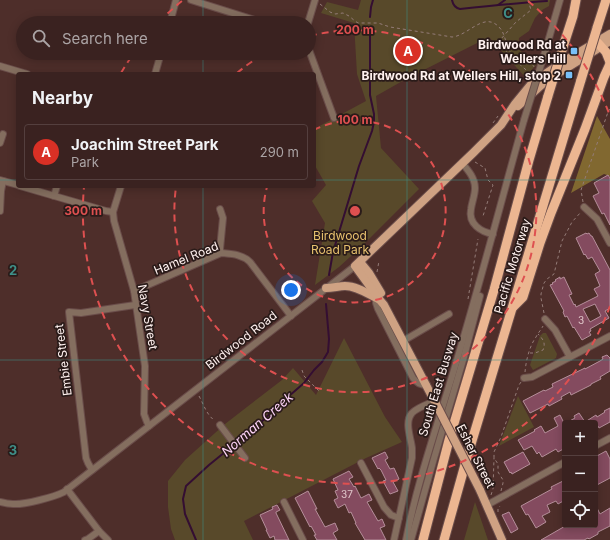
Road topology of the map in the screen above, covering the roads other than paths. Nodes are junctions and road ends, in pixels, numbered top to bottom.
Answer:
1 (176, 0) edge
2 (191, 0) edge
3 (560, 0) edge
4 (576, 0) edge
5 (606, 0) edge
6 (314, 1) edge
7 (172, 16) edge
8 (242, 16) edge
9 (310, 16) edge
10 (610, 34) edge
11 (610, 41) edge
12 (599, 45) junction
13 (159, 60) edge
14 (313, 60) edge
15 (610, 63) edge
16 (0, 66) edge
17 (20, 72) edge
18 (156, 72) edge
19 (334, 118) dead end
20 (506, 118) junction
21 (3, 134) dead end
22 (0, 143) edge
23 (462, 163) junction
24 (2, 180) edge
25 (16, 185) edge
26 (26, 188) edge
27 (56, 188) edge
28 (120, 188) edge
29 (54, 196) junction
30 (584, 207) dead end
31 (220, 209) dead end
32 (0, 211) edge
33 (113, 212) junction
34 (493, 234) junction
35 (610, 244) edge
36 (374, 248) junction
37 (221, 253) junction
38 (357, 264) junction
39 (369, 273) junction
40 (338, 283) junction
41 (326, 288) joint
42 (134, 291) junction
43 (380, 301) junction
44 (135, 305) junction
45 (512, 308) junction
46 (449, 314) dead end
47 (291, 316) junction
48 (546, 319) dead end
49 (610, 336) edge
50 (403, 341) junction
51 (570, 357) junction
52 (524, 378) dead end
53 (427, 385) junction
54 (436, 402) junction
55 (220, 425) road end
56 (149, 426) junction
57 (610, 438) edge
58 (598, 444) edge
59 (245, 458) dead end
60 (361, 463) dead end
61 (562, 464) edge
62 (92, 470) junction
63 (67, 490) junction
64 (0, 502) edge
65 (284, 502) dead end
66 (487, 505) junction
67 (399, 518) junction
68 (99, 531) junction
69 (85, 540) edge
70 (108, 540) edge
71 (303, 540) edge
72 (394, 540) edge
73 (406, 540) edge
74 (411, 540) edge
75 (423, 540) edge
76 (444, 540) edge
77 (502, 540) edge

1 - 7 street
2 - 8 street
3 - 34 street, South East Busway, bridge
4 - 75 highway, Pacific Motorway, bridge
5 - 45 highway, Pacific Motorway, bridge
6 - 9 street
10 - 12 main road
11 - 12 main road
12 - 15 highway
12 - 20 main road
12 - 20 main road
13 - 18 street
14 - 19 street
15 - 45 highway
16 - 17 street
20 - 23 main road
21 - 22 street
23 - 34 street
23 - 36 main road
24 - 25 street
24 - 32 street
26 - 29 street
27 - 29 street
28 - 33 street
29 - 33 street
30 - 35 street
31 - 37 street
33 - 42 street, Navy Street
34 - 73 street, South East Busway
34 - 74 street, South East Busway
36 - 38 main road
36 - 39 main road
37 - 42 street, Hamel Road
37 - 47 street, Hamel Road
38 - 39 main road, Esher Street
38 - 40 street
38 - 43 main road, Esher Street
39 - 43 main road, Esher Street
40 - 41 main road
40 - 43 main road
41 - 47 street, Birdwood Road
42 - 44 street, Navy Street
43 - 50 main road, Esher Street
43 - 53 street, Esher Street
44 - 56 street, Navy Street
44 - 62 street, Embie Street
45 - 76 highway, Pacific Motorway
46 - 50 street
47 - 56 street, Birdwood Road
48 - 51 street
49 - 51 street
50 - 53 main road, Esher Street
51 - 52 street
53 - 54 main road, Esher Street
54 - 66 main road, Esher Street, bridge
54 - 67 street
55 - 59 street
56 - 62 street, Birdwood Road
57 - 58 street
60 - 67 street
61 - 66 street
62 - 63 street, Birdwood Road
63 - 64 street, Birdwood Road
63 - 68 street
65 - 71 street
66 - 77 main road, Esher Street
67 - 72 street
68 - 69 street
68 - 70 street

